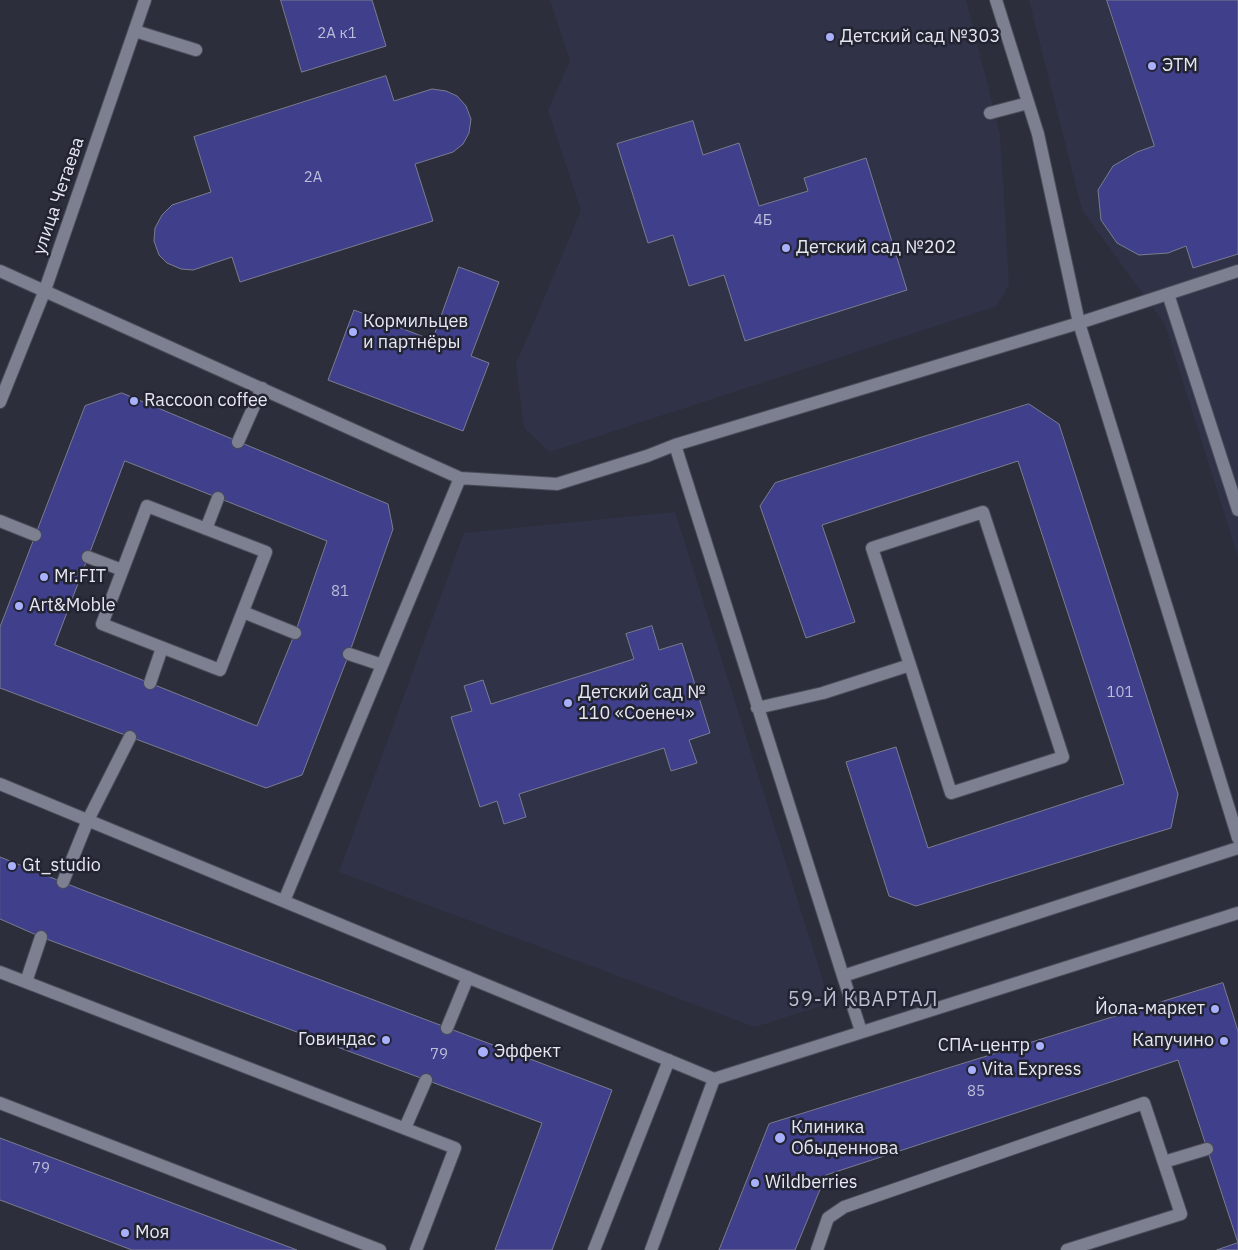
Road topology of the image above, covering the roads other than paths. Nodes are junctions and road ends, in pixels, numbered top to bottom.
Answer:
1 (145, 0) edge
2 (996, 0) edge
3 (134, 31) junction
4 (196, 50) dead end
5 (1028, 103) junction
6 (990, 113) dead end
7 (0, 271) edge
8 (1238, 271) edge
9 (45, 290) junction
10 (1168, 294) junction
11 (1079, 323) junction
12 (262, 388) junction
13 (0, 402) edge
14 (238, 442) dead end
15 (675, 444) junction
16 (460, 478) junction
17 (218, 498) dead end
18 (1238, 510) edge
19 (0, 520) edge
20 (206, 529) junction
21 (35, 535) dead end
22 (88, 557) dead end
23 (122, 570) junction
24 (243, 612) junction
25 (295, 633) dead end
26 (162, 648) junction
27 (349, 654) dead end
28 (382, 665) junction
29 (910, 665) junction
30 (150, 683) dead end
31 (757, 708) junction
32 (130, 737) dead end
33 (0, 784) edge
34 (88, 820) junction
35 (1238, 838) edge
36 (1238, 848) edge
37 (63, 882) dead end
38 (284, 901) junction
39 (1238, 913) edge
40 (41, 937) dead end
41 (0, 972) edge
42 (843, 976) junction
43 (468, 977) junction
44 (26, 982) junction
45 (447, 1028) dead end
46 (861, 1031) junction
47 (669, 1060) junction
48 (714, 1079) junction
49 (426, 1080) dead end
50 (0, 1103) edge
51 (405, 1128) junction
52 (1207, 1149) dead end
53 (1164, 1162) junction
54 (351, 1245) edge
55 (380, 1250) edge
56 (416, 1250) edge
57 (594, 1250) edge
58 (651, 1250) edge
59 (816, 1250) edge
60 (1067, 1250) edge

1 - 3 street, улица Четаева
2 - 5 street
3 - 4 street
3 - 9 street, улица Четаева
5 - 6 street
5 - 11 street
7 - 9 street
8 - 10 street
9 - 12 street
9 - 13 street, улица Четаева
10 - 11 street
10 - 18 street
11 - 15 street
11 - 35 street
12 - 14 street
12 - 16 street
15 - 16 street
15 - 31 street
16 - 28 street
17 - 20 street
19 - 21 street
20 - 23 street
20 - 24 street
22 - 23 street
23 - 26 street
24 - 25 street
24 - 26 street
26 - 30 street
27 - 28 street
28 - 38 street
29 - 29 street
29 - 31 street
31 - 42 street
32 - 34 street
33 - 34 street
34 - 37 street
34 - 38 street
36 - 42 street
38 - 43 street
39 - 46 street
40 - 44 street
41 - 44 street
42 - 46 street
43 - 45 street
43 - 47 street
44 - 51 street
46 - 48 street
47 - 48 street
47 - 57 street
48 - 58 street
49 - 51 street
50 - 54 street
51 - 56 street
52 - 53 street
53 - 59 street
53 - 60 street
54 - 55 street

